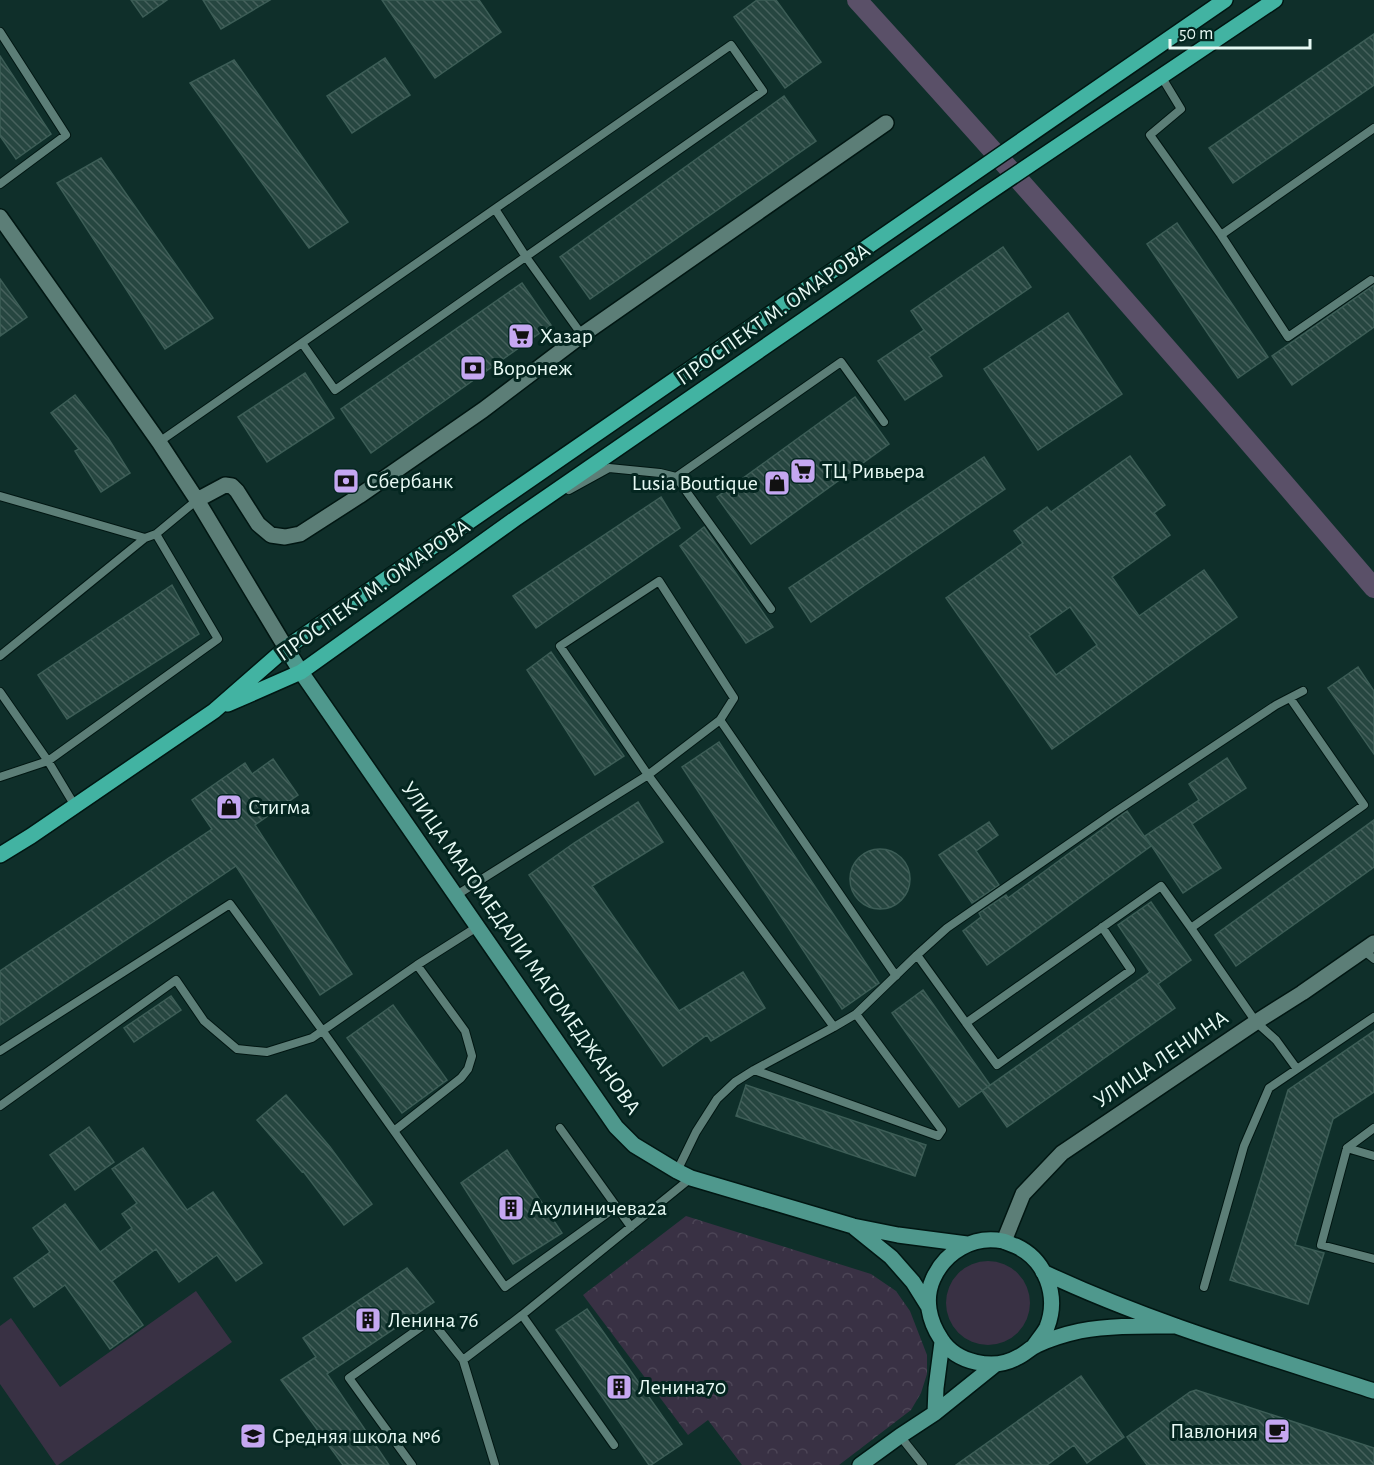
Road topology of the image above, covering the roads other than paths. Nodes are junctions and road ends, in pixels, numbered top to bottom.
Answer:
1 (1225, 0) edge
2 (1275, 0) edge
3 (0, 32) edge
4 (1161, 76) junction
5 (886, 123) dead end
6 (1374, 128) edge
7 (0, 184) edge
8 (495, 209) junction
9 (0, 218) edge
10 (1221, 235) junction
11 (526, 257) junction
12 (1371, 280) dead end
13 (582, 335) junction
14 (302, 343) junction
15 (884, 422) dead end
16 (159, 442) junction
17 (676, 477) junction
18 (0, 496) edge
19 (197, 500) junction
20 (515, 519) junction
21 (156, 534) junction
22 (145, 538) junction
23 (771, 609) dead end
24 (286, 648) junction
25 (0, 656) edge
26 (301, 672) junction
27 (1303, 691) dead end
28 (0, 692) edge
29 (1290, 698) junction
30 (213, 711) junction
31 (720, 720) junction
32 (48, 761) junction
33 (648, 775) junction
34 (0, 777) edge
35 (75, 806) junction
36 (0, 855) edge
37 (455, 896) junction
38 (477, 927) junction
39 (1102, 927) junction
40 (1191, 928) junction
41 (1370, 951) edge
42 (917, 955) junction
43 (417, 965) junction
44 (896, 976) junction
45 (856, 1014) junction
46 (1374, 1017) edge
47 (1256, 1022) junction
48 (966, 1023) junction
49 (834, 1028) junction
50 (322, 1030) junction
51 (0, 1051) edge
52 (1297, 1069) junction
53 (754, 1070) junction
54 (0, 1106) edge
55 (560, 1128) dead end
56 (1374, 1128) edge
57 (394, 1131) junction
58 (1347, 1148) junction
59 (1374, 1156) edge
60 (677, 1171) junction
61 (691, 1178) junction
62 (616, 1206) junction
63 (853, 1226) junction
64 (631, 1227) junction
65 (1004, 1241) junction
66 (967, 1244) junction
67 (1374, 1259) edge
68 (1043, 1272) junction
69 (1204, 1287) dead end
70 (928, 1306) junction
71 (522, 1315) junction
72 (1176, 1326) junction
73 (942, 1342) junction
74 (1034, 1346) junction
75 (463, 1360) junction
76 (996, 1364) junction
77 (1374, 1390) edge
78 (935, 1413) junction
79 (900, 1436) junction
80 (614, 1445) dead end
81 (412, 1465) edge
82 (495, 1465) edge
83 (860, 1465) edge
84 (923, 1465) edge

1 - 24 main road, ПРОСПЕКТ М. ОМАРОВА
2 - 4 main road, ПРОСПЕКТ М. ОМАРОВА
3 - 7 lane
4 - 10 lane
4 - 20 main road, ПРОСПЕКТ М. ОМАРОВА
5 - 13 street
6 - 10 lane
8 - 11 lane
8 - 11 lane
8 - 14 lane
9 - 16 street
10 - 12 lane
11 - 13 lane
11 - 14 lane
13 - 19 street
14 - 16 lane
15 - 17 lane
16 - 19 street
17 - 20 lane
17 - 23 lane
18 - 22 lane
19 - 21 lane
19 - 24 street
20 - 26 main road, ПРОСПЕКТ М. ОМАРОВА
21 - 22 lane
21 - 32 lane
22 - 25 lane
24 - 26 main road, УЛИЦА МАГОМЕДАЛИ МАГОМЕДЖАНОВА
24 - 30 main road, ПРОСПЕКТ М. ОМАРОВА
26 - 30 main road, ПРОСПЕКТ М. ОМАРОВА
26 - 37 main road, УЛИЦА МАГОМЕДАЛИ МАГОМЕДЖАНОВА
27 - 29 lane
28 - 32 lane
29 - 40 lane
29 - 42 lane
30 - 35 main road
31 - 33 lane
31 - 33 lane
31 - 44 lane
32 - 34 lane
32 - 35 lane
33 - 37 lane
33 - 49 lane
35 - 36 main road
37 - 38 main road, УЛИЦА МАГОМЕДАЛИ МАГОМЕДЖАНОВА
38 - 43 lane
38 - 60 main road, УЛИЦА МАГОМЕДАЛИ МАГОМЕДЖАНОВА
39 - 40 lane
39 - 48 lane
39 - 48 lane
40 - 47 lane
41 - 47 street, УЛИЦА ЛЕНИНА
42 - 44 lane
42 - 48 lane
43 - 50 lane
43 - 57 lane
44 - 45 lane
45 - 49 lane
45 - 53 lane
46 - 52 lane
47 - 52 lane
47 - 65 street, УЛИЦА ЛЕНИНА
49 - 53 lane
50 - 51 lane
50 - 54 lane
50 - 57 lane
52 - 69 lane
53 - 60 lane
55 - 62 lane
56 - 58 lane
57 - 62 lane
58 - 59 lane
58 - 67 lane
60 - 61 main road, УЛИЦА МАГОМЕДАЛИ МАГОМЕДЖАНОВА
61 - 63 main road, УЛИЦА МАГОМЕДАЛИ МАГОМЕДЖАНОВА
61 - 64 lane
62 - 64 lane
63 - 66 main road, УЛИЦА МАГОМЕДАЛИ МАГОМЕДЖАНОВА
63 - 70 main road, УЛИЦА МАГОМЕДАЛИ МАГОМЕДЖАНОВА
64 - 71 lane
65 - 66 main road
65 - 68 main road
66 - 70 main road
68 - 72 main road
68 - 74 main road
70 - 73 main road
71 - 75 lane
71 - 80 lane
72 - 74 main road
72 - 77 main road
73 - 76 main road
73 - 78 main road
74 - 76 main road
75 - 81 lane
75 - 82 lane
76 - 78 main road
78 - 79 main road
79 - 83 main road
79 - 84 lane

